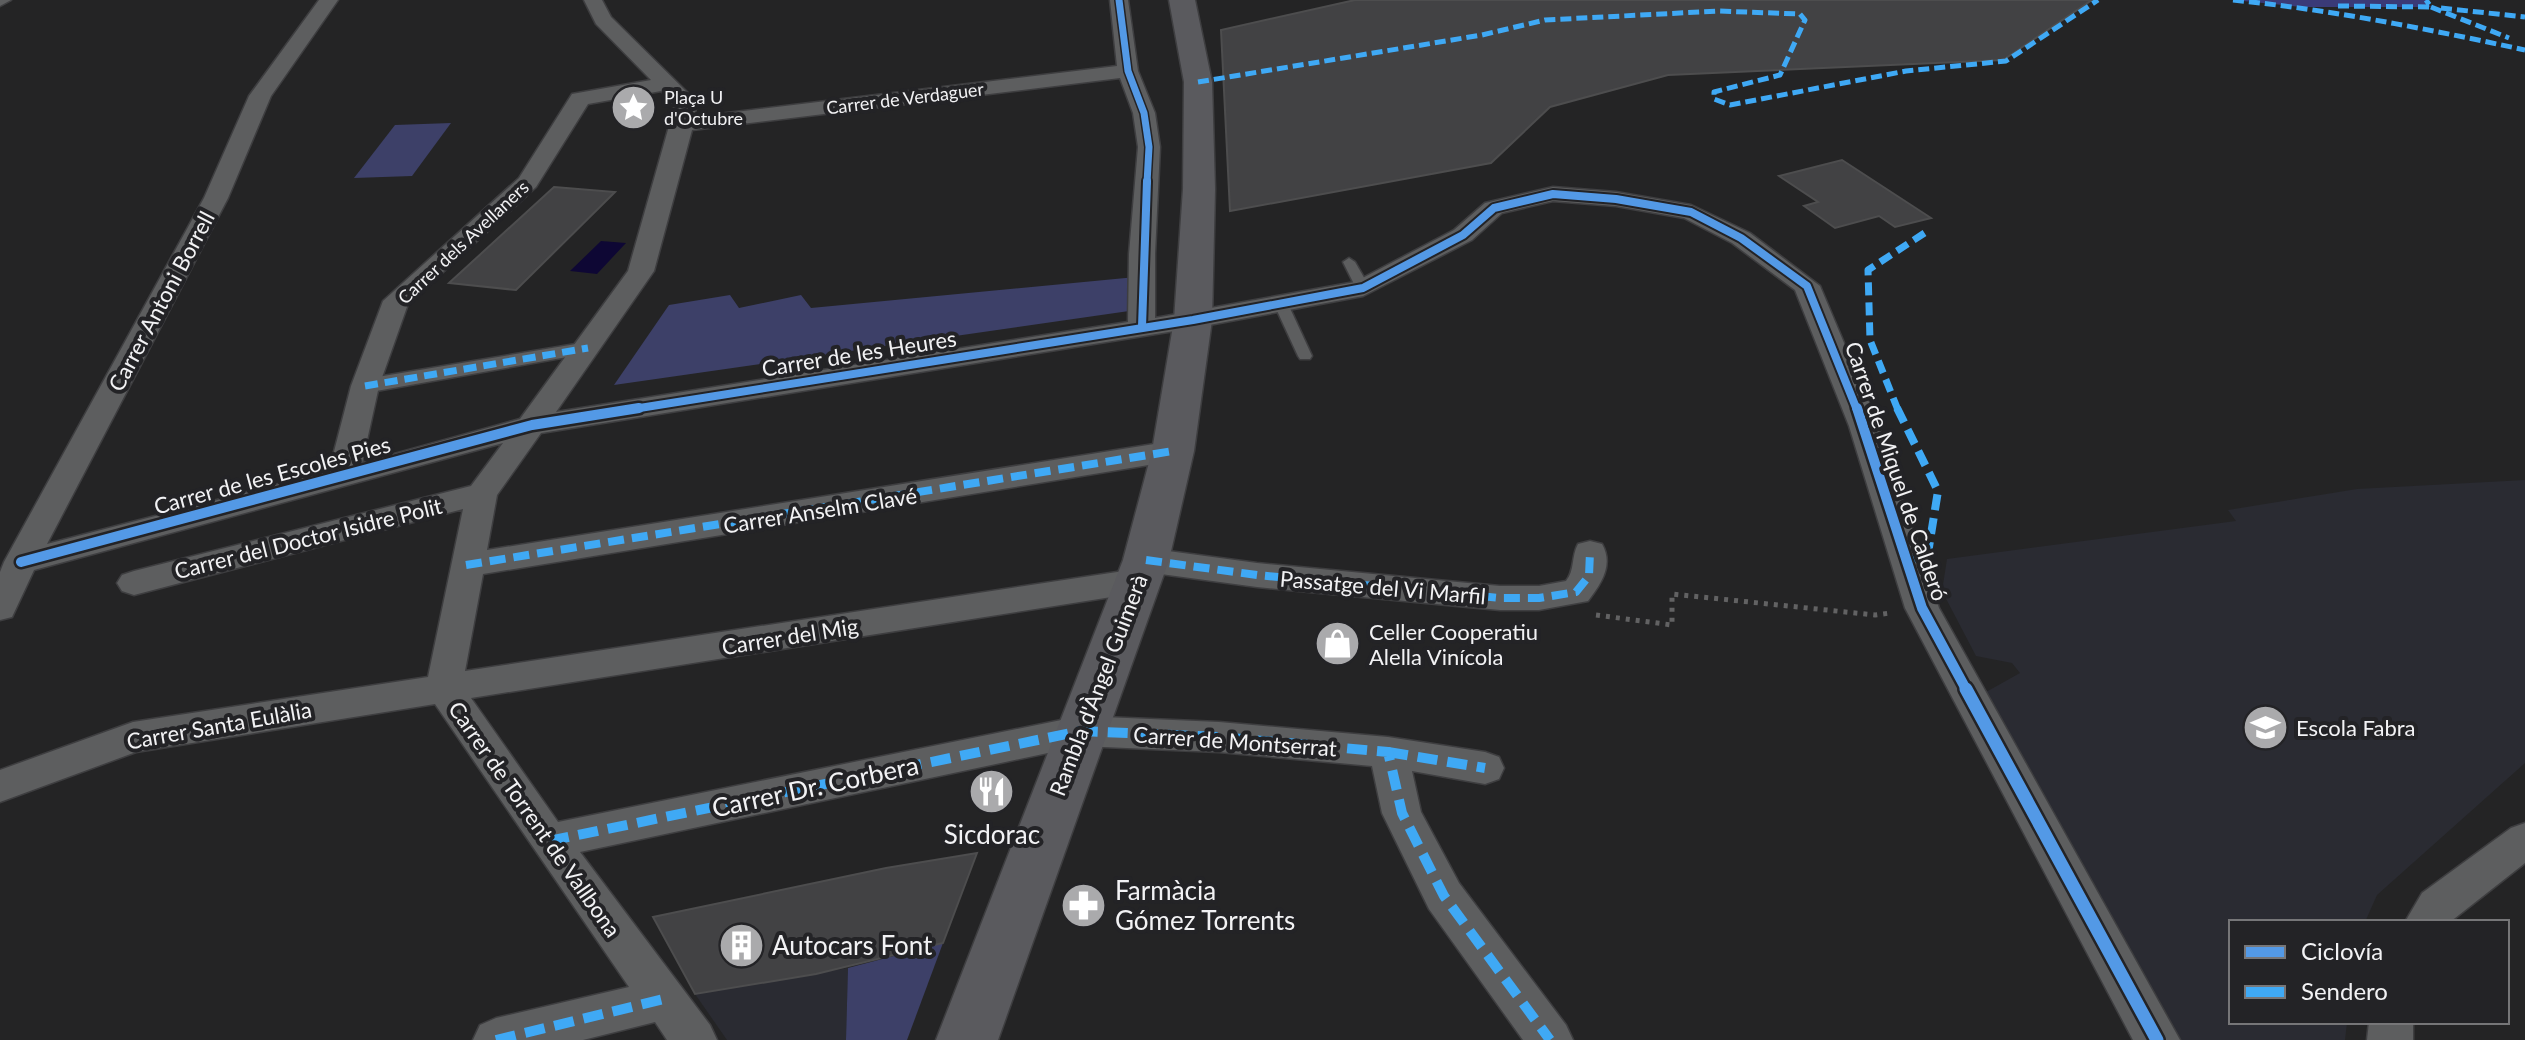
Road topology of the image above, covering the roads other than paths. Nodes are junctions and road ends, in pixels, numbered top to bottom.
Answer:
1 (329, 0) edge
2 (593, 0) edge
3 (1119, 0) edge
4 (1182, 0) edge
5 (1128, 71) junction
6 (665, 84) junction
7 (682, 125) junction
8 (1349, 262) dead end
9 (1363, 288) junction
10 (1281, 304) junction
11 (1193, 320) junction
12 (1142, 327) junction
13 (588, 348) junction
14 (1305, 356) dead end
15 (365, 386) junction
16 (532, 425) junction
17 (1173, 451) junction
18 (343, 478) junction
19 (482, 494) junction
20 (1590, 552) dead end
21 (21, 562) junction
22 (466, 565) junction
23 (1141, 571) junction
24 (134, 583) dead end
25 (0, 608) edge
26 (444, 689) junction
27 (1081, 731) junction
28 (1388, 752) junction
29 (1485, 768) dead end
30 (0, 786) edge
31 (2525, 840) edge
32 (549, 841) junction
33 (2427, 920) edge
34 (664, 999) junction
35 (496, 1040) edge
36 (694, 1040) edge
37 (967, 1040) edge
38 (1550, 1040) edge
39 (2157, 1040) edge

1 - 21 street, Carrer Antoni Borrell
2 - 6 street
3 - 5 street
4 - 11 main road, Rambla d'Àngel Guimerà
5 - 7 street, Carrer de Verdaguer
5 - 12 street
6 - 7 street
6 - 15 street, Carrer dels Avellaners
7 - 13 street, Carrer de Torrent de Vallbona
8 - 9 lane
9 - 10 street, Carrer de Miquel de Calderó
9 - 39 street, Carrer de Miquel de Calderó
10 - 11 street, Carrer de Miquel de Calderó
10 - 14 lane
11 - 12 street, Carrer de les Heures
11 - 17 main road, Rambla d'Àngel Guimerà
12 - 16 street, Carrer de les Heures
13 - 15 street
13 - 16 street, Carrer de Torrent de Vallbona
15 - 18 street, Carrer dels Avellaners
16 - 18 street, Carrer de les Escoles Pies
16 - 19 street, Carrer de Torrent de Vallbona
17 - 22 street, Carrer Anselm Clavé
17 - 23 main road, Rambla d'Àngel Guimerà
18 - 21 street, Carrer de les Escoles Pies
19 - 22 street, Carrer de Torrent de Vallbona
19 - 24 street, Carrer del Doctor Isidre Polit
20 - 23 street, Passatge del Vi Marfil
21 - 25 street, Carrer Antoni Borrell
22 - 26 street, Carrer de Torrent de Vallbona
23 - 26 street, Carrer del Mig
23 - 27 main road, Rambla d'Àngel Guimerà
26 - 30 street, Carrer Santa Eulàlia
26 - 32 street, Carrer de Torrent de Vallbona
27 - 28 street, Carrer de Montserrat
27 - 32 street, Carrer Dr. Corbera
27 - 37 main road, Rambla d'Àngel Guimerà
28 - 29 street, Carrer de Montserrat
28 - 38 street
31 - 33 street
32 - 34 street, Carrer de Torrent de Vallbona
34 - 35 street
34 - 36 street, Carrer de Torrent de Vallbona

